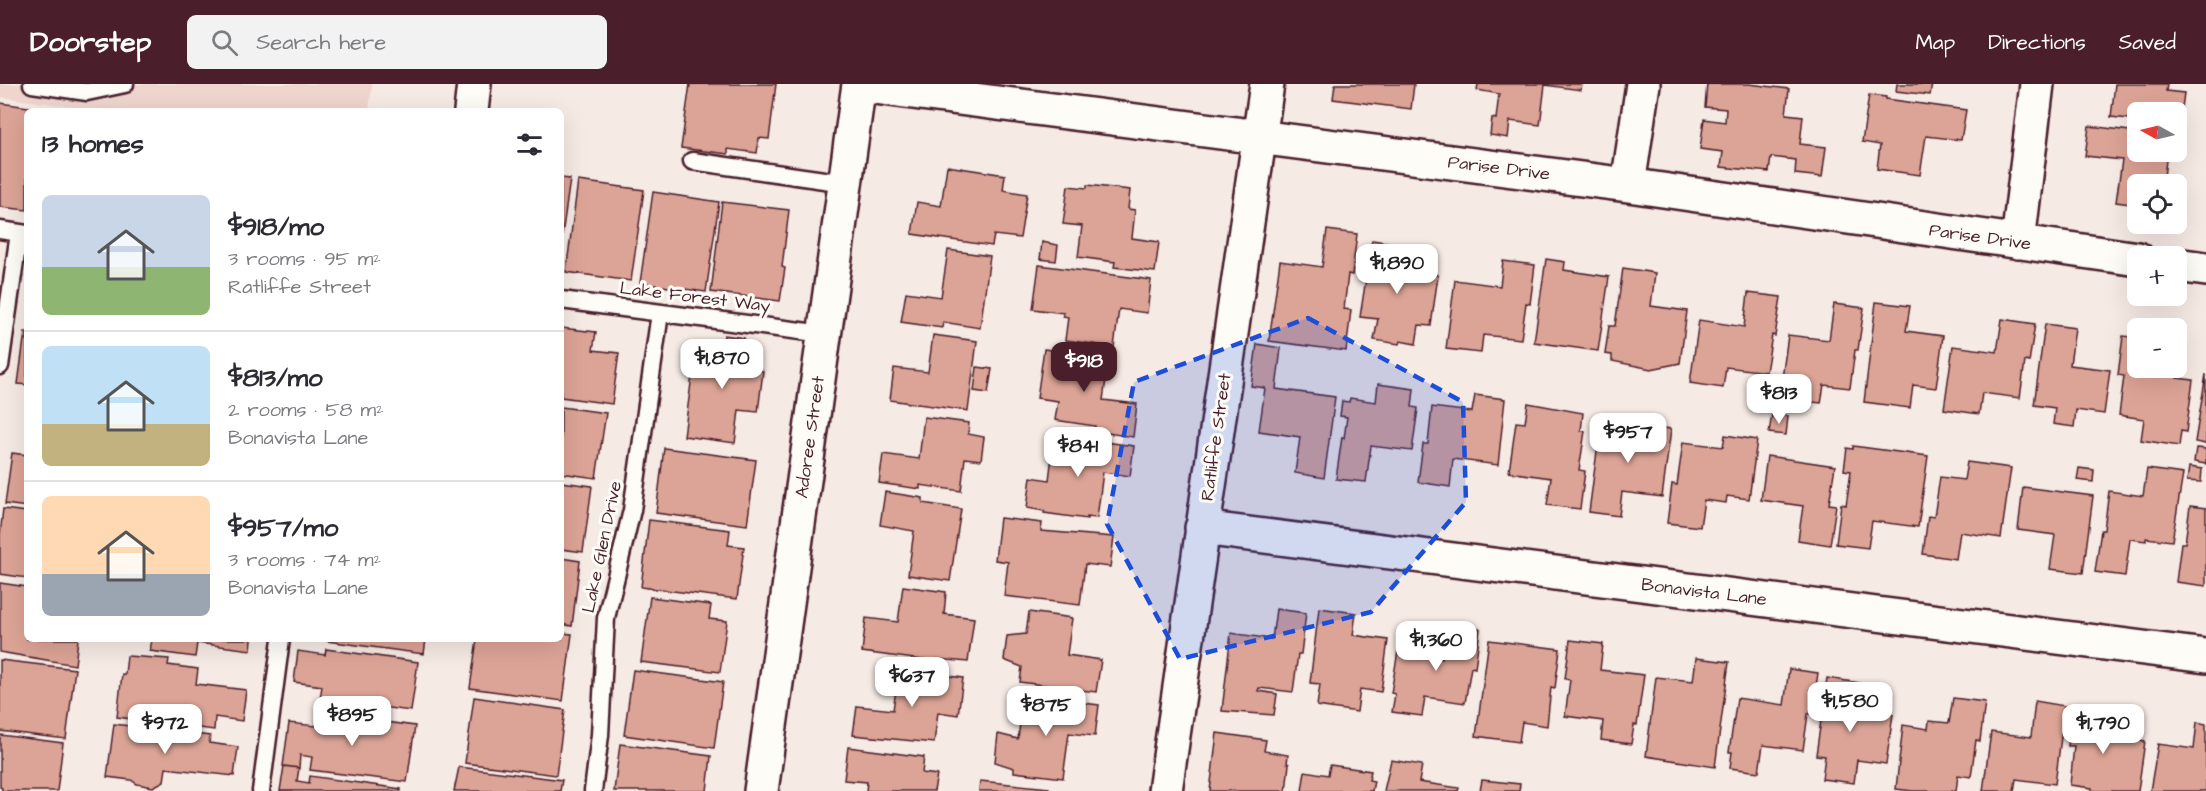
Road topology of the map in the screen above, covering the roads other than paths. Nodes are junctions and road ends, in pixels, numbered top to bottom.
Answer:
1 (32, 84) edge
2 (125, 84) edge
3 (474, 84) edge
4 (859, 84) edge
5 (1267, 84) edge
6 (1643, 84) edge
7 (2037, 84) edge
8 (471, 108) edge
9 (1260, 137) junction
10 (692, 161) dead end
11 (845, 183) junction
12 (1628, 185) junction
13 (0, 230) edge
14 (23, 233) edge
15 (2018, 242) junction
16 (2127, 257) edge
17 (2187, 266) edge
18 (2206, 269) edge
19 (564, 300) edge
20 (660, 313) junction
21 (824, 334) junction
22 (0, 366) edge
23 (1202, 528) junction
24 (281, 642) edge
25 (2206, 657) edge
26 (261, 791) edge
27 (593, 791) edge
28 (761, 791) edge
29 (1165, 791) edge

1 - 2 lane
3 - 8 street
4 - 9 street, Parise Drive
4 - 11 street, Adoree Street
5 - 9 street, Ratliffe Street
6 - 12 street
7 - 15 street
9 - 12 street, Parise Drive
9 - 23 street, Ratliffe Street
10 - 11 lane
11 - 21 street, Adoree Street
12 - 15 street, Parise Drive
13 - 14 lane
14 - 22 lane
15 - 16 street, Parise Drive
17 - 18 street
19 - 20 lane, Lake Forest Way
20 - 21 lane, Lake Forest Way
20 - 27 lane, Lake Glen Drive
21 - 28 street, Adoree Street
23 - 25 street, Bonavista Lane
23 - 29 street, Ratliffe Street
24 - 26 lane

